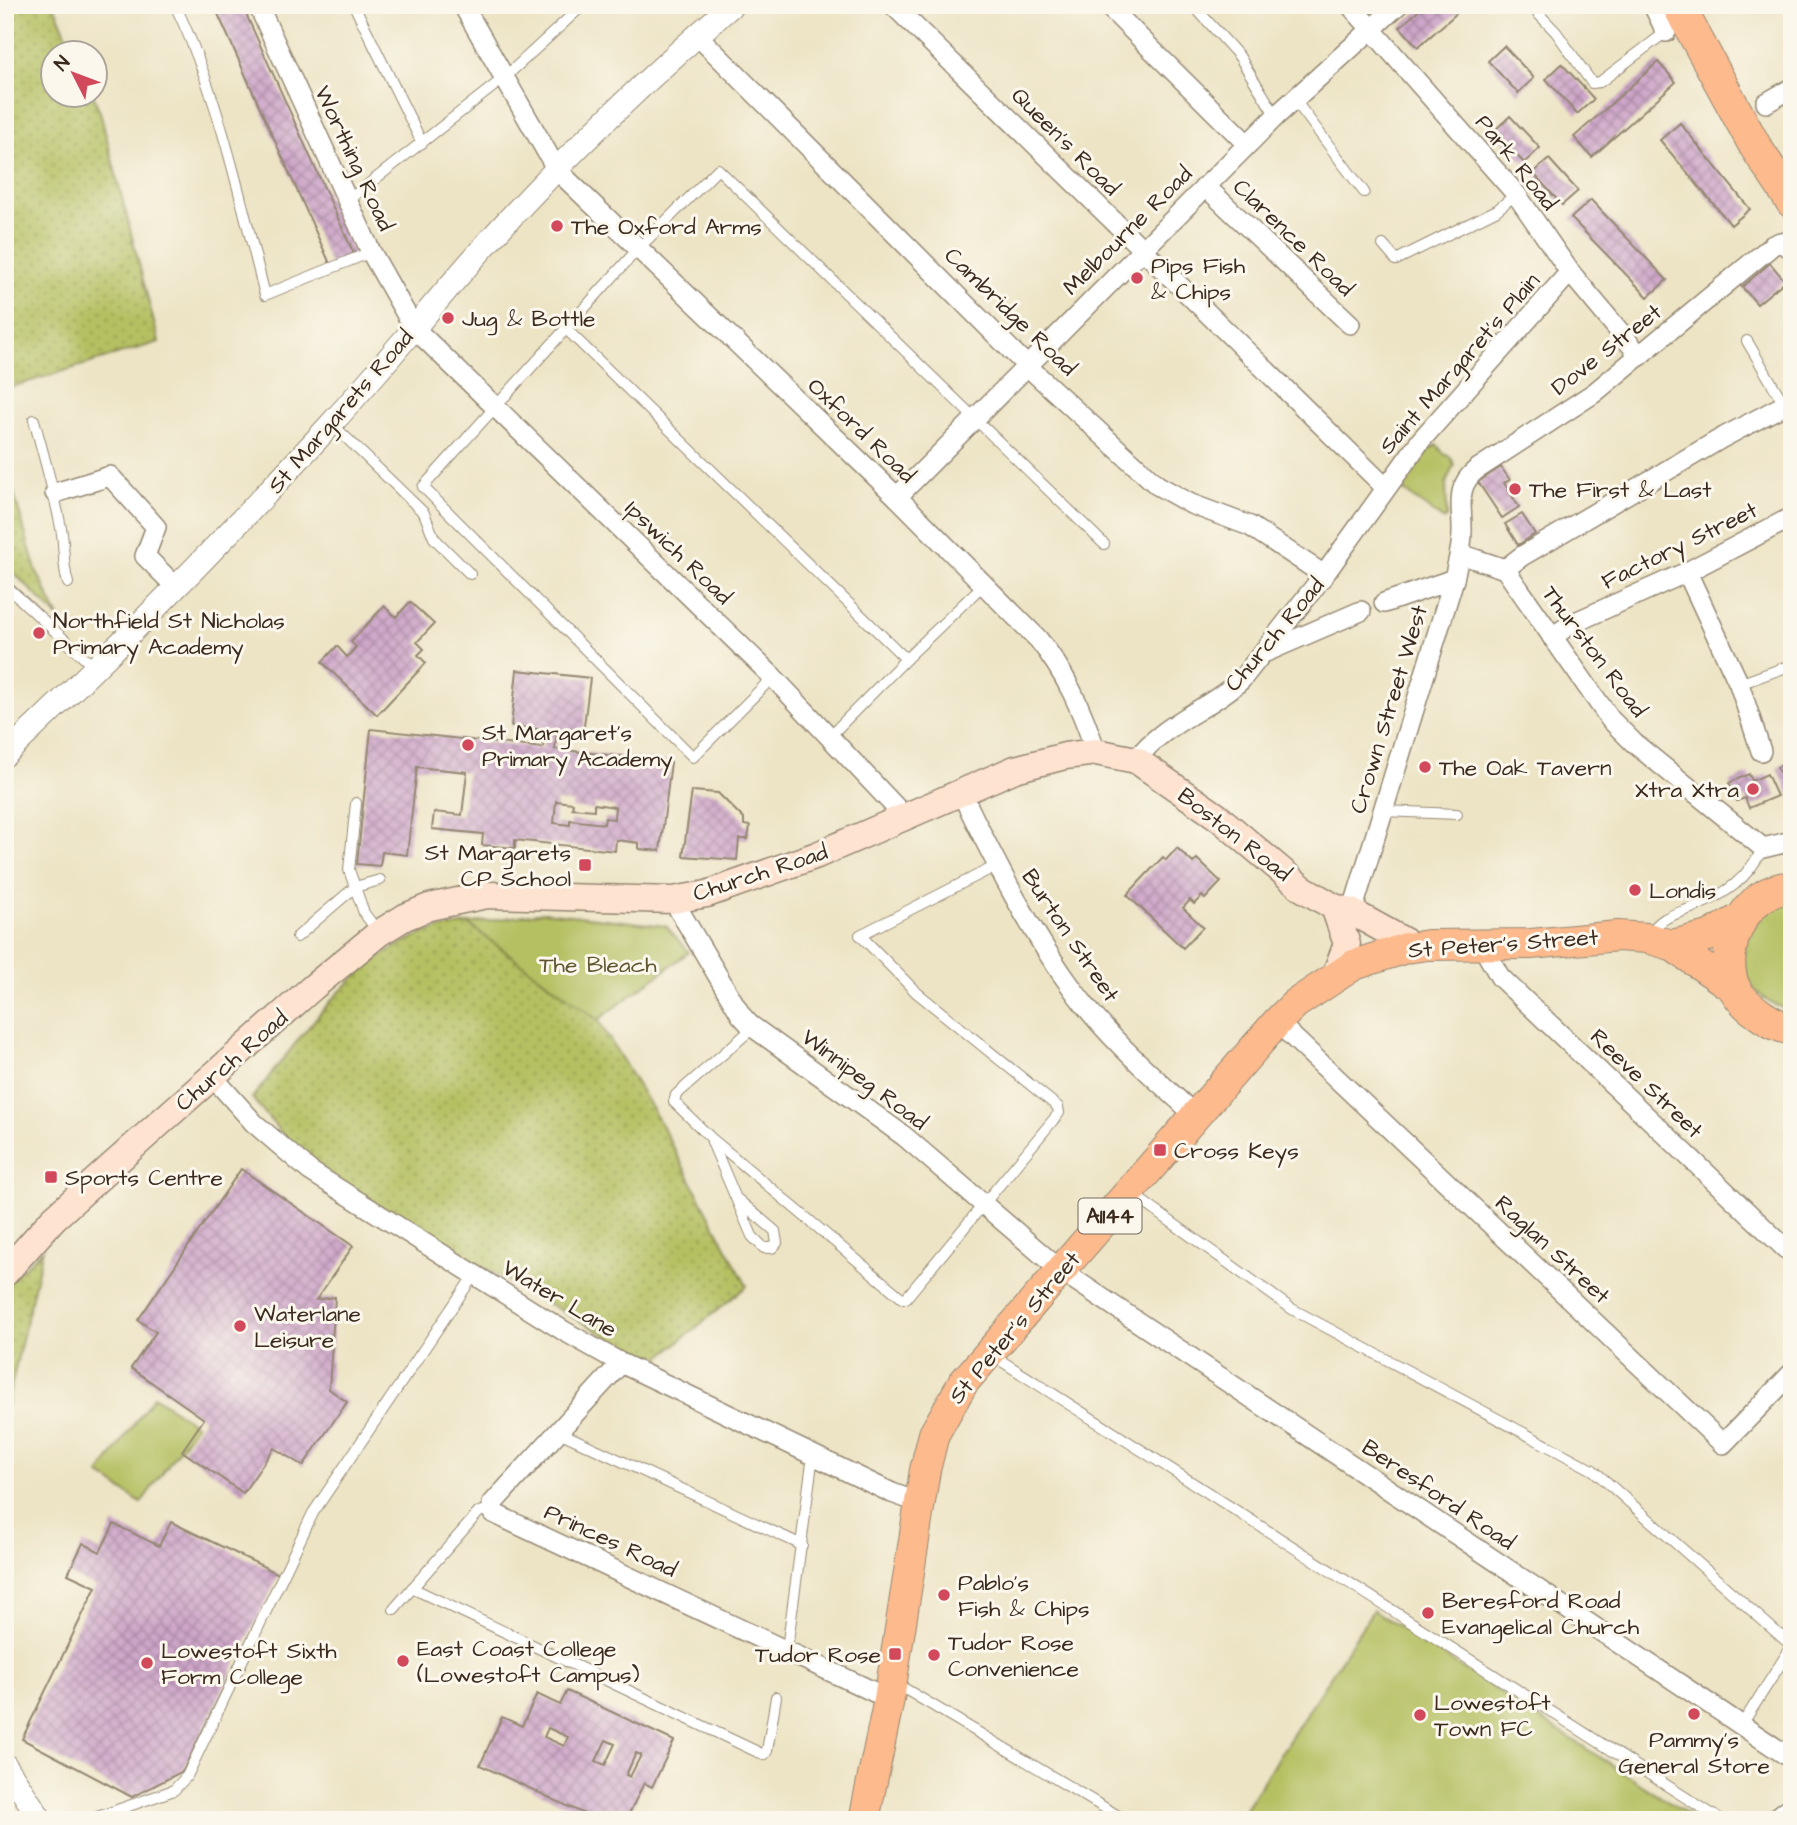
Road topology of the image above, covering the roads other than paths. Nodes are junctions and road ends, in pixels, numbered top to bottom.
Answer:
1 (176, 5) edge
2 (258, 5) edge
3 (354, 5) edge
4 (463, 5) edge
5 (583, 5) edge
6 (732, 5) edge
7 (893, 5) edge
8 (1107, 5) edge
9 (1193, 5) edge
10 (1350, 5) edge
11 (1398, 5) edge
12 (1530, 5) edge
13 (1653, 5) edge
14 (1672, 19) edge
15 (1371, 29) junction
16 (697, 35) junction
17 (504, 78) junction
18 (1792, 88) edge
19 (1294, 99) junction
20 (1766, 103) dead end
21 (1276, 116) junction
22 (422, 143) junction
23 (1247, 144) junction
24 (557, 170) junction
25 (1205, 186) junction
26 (1364, 192) dead end
27 (1516, 194) junction
28 (347, 201) junction
29 (1792, 202) edge
30 (1383, 245) dead end
31 (1792, 248) edge
32 (637, 250) junction
33 (1142, 250) junction
34 (371, 252) junction
35 (1570, 272) junction
36 (1350, 324) dead end
37 (414, 328) junction
38 (566, 330) junction
39 (1747, 341) dead end
40 (1640, 356) junction
41 (1026, 365) junction
42 (1788, 402) edge
43 (496, 408) junction
44 (34, 420) dead end
45 (973, 420) junction
46 (331, 424) junction
47 (1385, 488) junction
48 (55, 493) junction
49 (897, 497) junction
50 (1461, 504) joint
51 (1792, 517) edge
52 (1104, 544) dead end
53 (1460, 554) junction
54 (1505, 569) junction
55 (1687, 572) junction
56 (470, 574) dead end
57 (1324, 575) junction
58 (1454, 579) junction
59 (68, 583) dead end
60 (983, 585) junction
61 (6, 587) edge
62 (177, 589) junction
63 (1384, 603) dead end
64 (1361, 611) dead end
65 (1552, 637) junction
66 (1265, 653) junction
67 (906, 659) junction
68 (1792, 665) edge
69 (96, 670) junction
70 (773, 677) junction
71 (1739, 684) junction
72 (830, 736) junction
73 (6, 751) edge
74 (1761, 751) dead end
75 (1096, 752) junction
76 (1136, 760) junction
77 (961, 792) junction
78 (356, 803) dead end
79 (1383, 811) junction
80 (1457, 814) dead end
81 (905, 817) junction
82 (1792, 841) edge
83 (1763, 848) junction
84 (996, 866) junction
85 (1792, 866) edge
86 (380, 880) dead end
87 (355, 887) junction
88 (1781, 889) edge
89 (673, 900) junction
90 (1342, 913) junction
91 (1741, 918) junction
92 (379, 933) junction
93 (297, 937) dead end
94 (1659, 942) junction
95 (1486, 945) junction
96 (1415, 947) junction
97 (1334, 978) junction
98 (1735, 989) junction
99 (1277, 1022) junction
100 (754, 1027) junction
101 (1792, 1028) edge
102 (212, 1076) junction
103 (1196, 1116) junction
104 (711, 1138) junction
105 (1130, 1193) junction
106 (736, 1198) junction
107 (984, 1205) junction
108 (1786, 1249) dead end
109 (1060, 1270) junction
110 (5, 1273) edge
111 (474, 1275) junction
112 (989, 1353) junction
113 (621, 1363) junction
114 (1792, 1373) edge
115 (559, 1432) junction
116 (814, 1455) junction
117 (920, 1503) junction
118 (491, 1508) junction
119 (802, 1545) junction
120 (412, 1588) junction
121 (394, 1609) dead end
122 (787, 1649) junction
123 (890, 1690) junction
124 (776, 1697) dead end
125 (1741, 1726) junction
126 (1792, 1759) edge
127 (7, 1768) edge
128 (1792, 1806) edge
129 (41, 1820) edge
130 (89, 1820) edge
131 (864, 1820) edge
132 (1125, 1820) edge
133 (1721, 1820) edge
134 (1774, 1820) edge

1 - 34 lane
2 - 28 street, Worthing Road
3 - 22 lane
4 - 17 street, Oxford Road
5 - 17 lane
6 - 16 street, St Margarets Road
7 - 33 street, Queen's Road
8 - 23 street
9 - 21 lane
10 - 15 street, Park Road
11 - 15 street, Melbourne Road
12 - 14 lane
13 - 14 street
14 - 29 highway
15 - 19 street, Melbourne Road
15 - 27 street, Park Road
16 - 24 street, St Margarets Road
16 - 41 street, Cambridge Road
17 - 22 lane
17 - 24 street, Oxford Road
18 - 20 street
19 - 21 street, Melbourne Road
19 - 26 lane
21 - 23 street, Melbourne Road
22 - 28 lane
23 - 25 street, Melbourne Road
24 - 32 street, Oxford Road
24 - 37 street, St Margarets Road
25 - 33 street, Melbourne Road
25 - 36 street, Clarence Road
27 - 30 lane
27 - 35 street, Park Road
28 - 34 street, Worthing Road
31 - 40 street, Dove Street
32 - 38 lane
32 - 45 lane
32 - 49 street, Oxford Road
33 - 41 street, Melbourne Road
33 - 47 street, Queen's Road
34 - 37 street, Worthing Road
35 - 40 street, Park Road
35 - 47 street, Saint Margaret's Plain
37 - 43 street, Ipswich Road
37 - 46 street, St Margarets Road
38 - 43 lane
38 - 67 lane
39 - 42 lane
40 - 50 street, Dove Street
41 - 45 street, Melbourne Road
41 - 57 street, Cambridge Road
42 - 54 street
43 - 70 street, Ipswich Road
43 - 70 lane
44 - 48 lane
45 - 49 street, Melbourne Road
45 - 52 lane
46 - 56 lane
46 - 62 street, St Margarets Road
47 - 57 street, Church Road
48 - 59 lane
48 - 62 street
49 - 60 street, Oxford Road
50 - 53 street, Crown Street West
51 - 55 street, Factory Street
53 - 54 street
53 - 58 street, Crown Street West
54 - 65 street, Thurston Road
55 - 65 street, Factory Street
55 - 71 street
57 - 66 street, Church Road
58 - 63 street
58 - 79 street, Crown Street West
60 - 67 lane
60 - 75 street, Oxford Road
61 - 69 lane
62 - 69 street, St Margarets Road
64 - 66 street
65 - 83 street, Thurston Road
66 - 76 street, Church Road
67 - 72 lane
68 - 71 lane
69 - 73 street, St Margarets Road
70 - 72 street, Ipswich Road
71 - 74 street
72 - 81 street, Ipswich Road
75 - 76 main road, Church Road
75 - 77 main road, Church Road
76 - 90 main road, Boston Road
77 - 81 main road, Church Road
77 - 84 street, Burton Street
78 - 87 lane
79 - 80 lane
79 - 90 street, Crown Street West
81 - 89 main road, Church Road
82 - 83 street
83 - 94 lane
84 - 103 street, Burton Street
84 - 107 lane
85 - 88 highway
86 - 87 lane
87 - 92 lane
87 - 93 lane
88 - 91 highway
89 - 92 main road, Church Road
89 - 100 street, Winnipeg Road
90 - 96 main road, Boston Road
90 - 97 main road
91 - 94 main road, St Peter's Street / A1144
91 - 98 highway
92 - 102 main road, Church Road
94 - 95 main road, St Peter's Street / A1144
94 - 98 main road
95 - 96 main road, St Peter's Street / A1144
95 - 108 street, Reeve Street
96 - 97 main road, St Peter's Street / A1144
97 - 99 main road, St Peter's Street / A1144
98 - 101 highway
99 - 103 main road, St Peter's Street / A1144
99 - 114 street, Raglan Street
100 - 104 lane
100 - 107 street, Winnipeg Road
102 - 110 main road, Church Road
102 - 111 street, Water Lane
103 - 105 main road, St Peter's Street / A1144
104 - 106 lane
104 - 107 lane
105 - 109 main road, St Peter's Street / A1144
105 - 125 lane
106 - 106 lane
107 - 109 street, Winnipeg Road
109 - 112 main road, St Peter's Street / A1144
109 - 125 street, Beresford Road
111 - 113 street, Water Lane
111 - 130 lane
112 - 117 main road, St Peter's Street / A1144
112 - 133 lane
113 - 115 street
113 - 116 street, Water Lane
115 - 118 street
115 - 119 lane
116 - 117 street, Water Lane
116 - 119 lane
117 - 123 main road, St Peter's Street / A1144
118 - 120 lane
118 - 122 street, Princes Road
119 - 122 lane
120 - 121 lane
120 - 124 lane
122 - 123 street, Princes Road
123 - 131 main road, St Peter's Street / A1144
123 - 132 lane
125 - 126 street, Beresford Road
127 - 129 street
128 - 134 street

